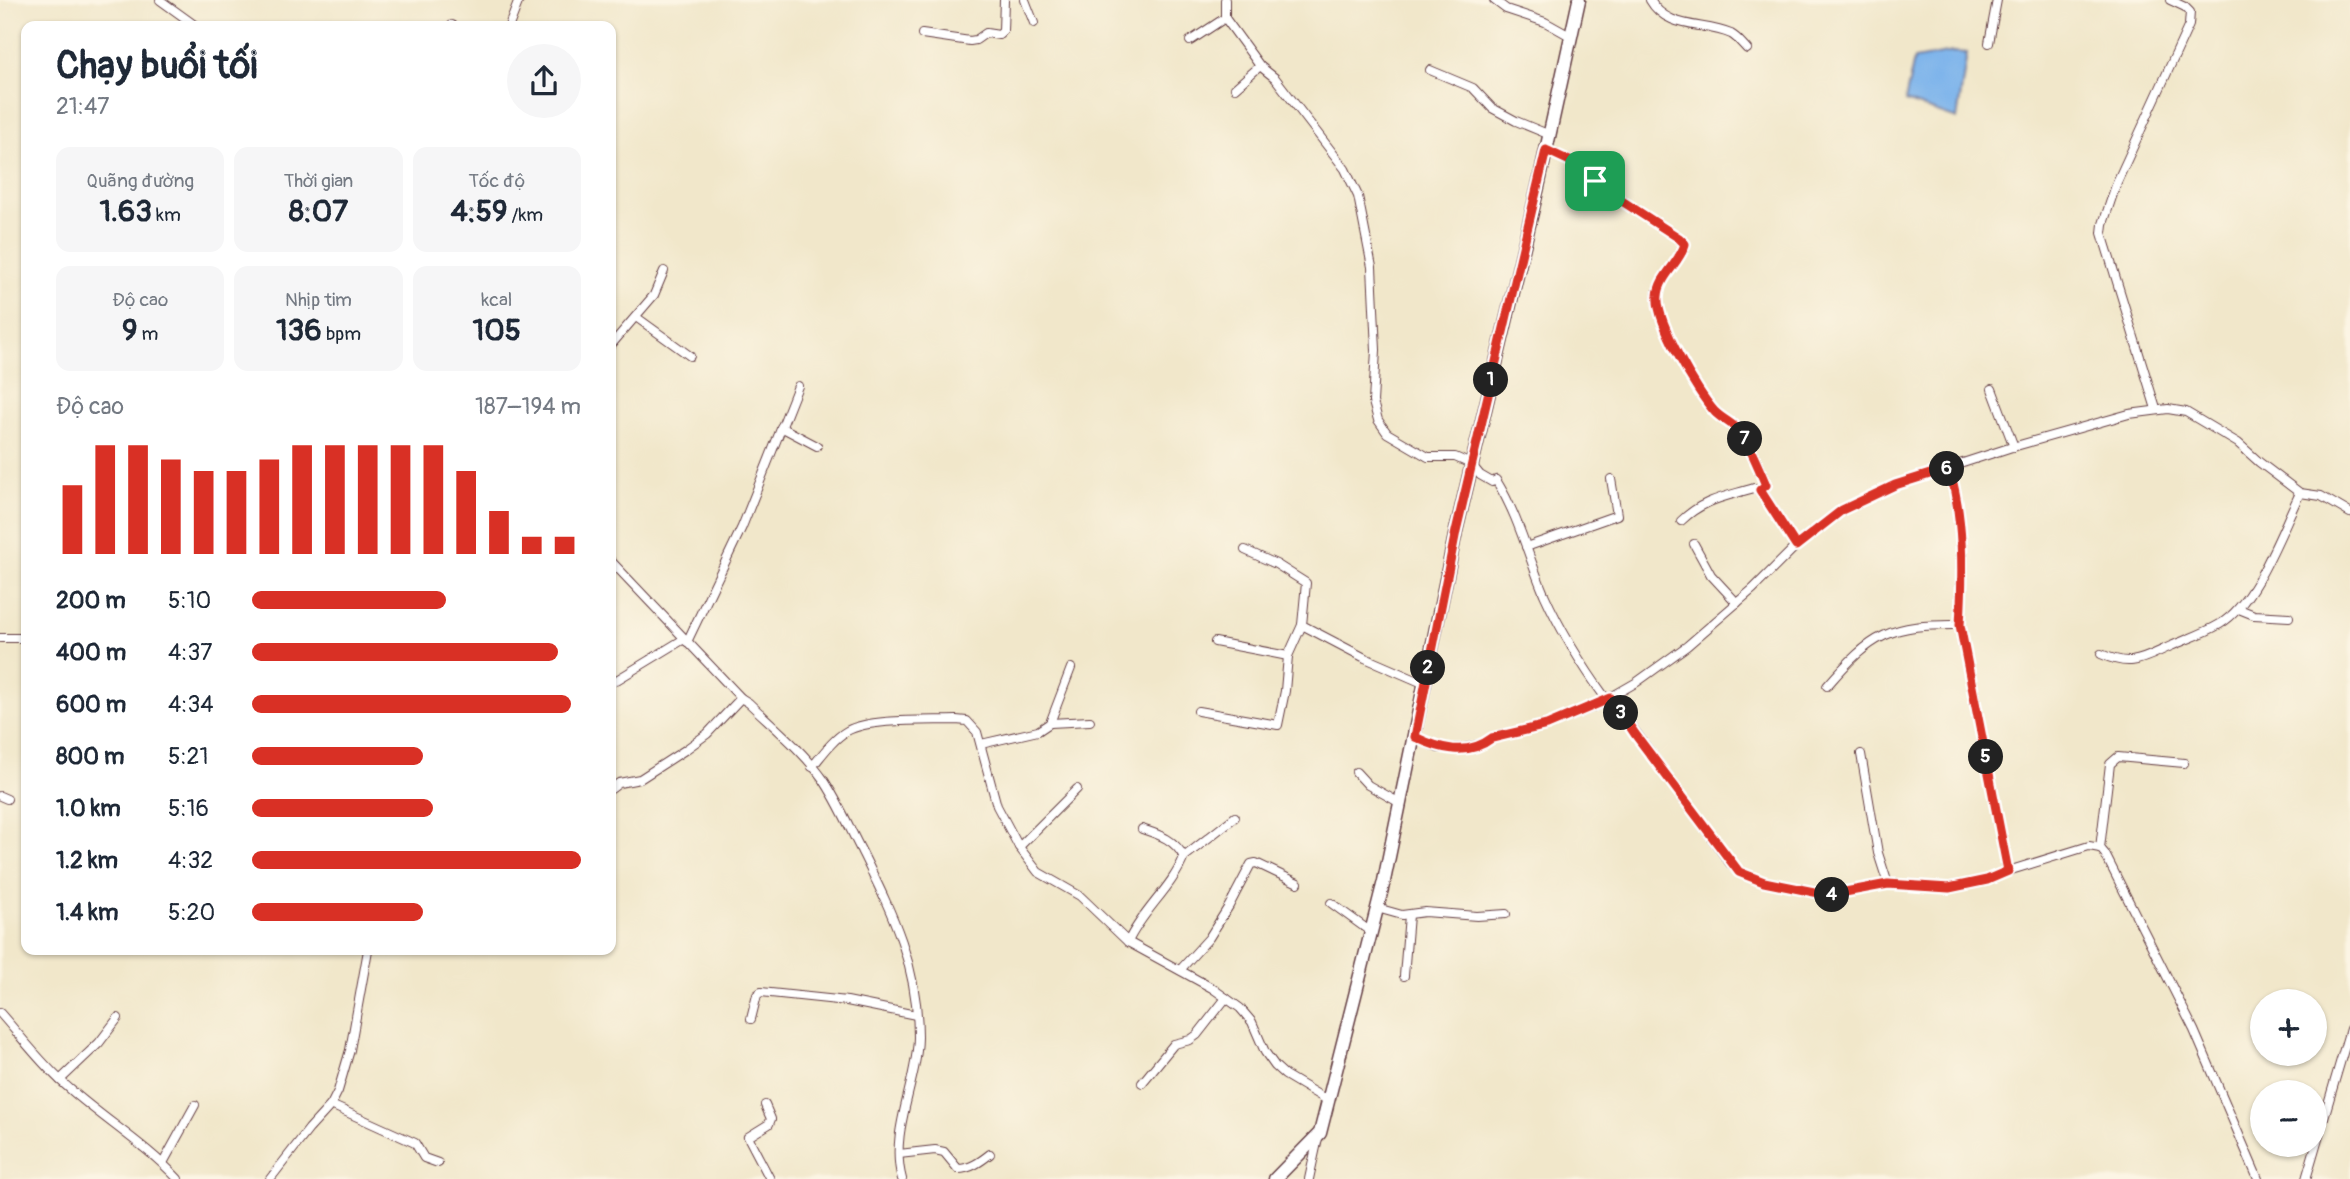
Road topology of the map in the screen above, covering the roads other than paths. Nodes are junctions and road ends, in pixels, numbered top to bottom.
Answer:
1 (160, 0) edge
2 (519, 0) edge
3 (1004, 0) edge
4 (1025, 0) edge
5 (1225, 0) edge
6 (1494, 0) edge
7 (1579, 0) edge
8 (1650, 0) edge
9 (1997, 0) edge
10 (2170, 0) edge
11 (1225, 18) junction
12 (189, 21) edge
13 (511, 21) edge
14 (1034, 23) dead end
15 (922, 34) dead end
16 (1570, 36) junction
17 (1190, 41) dead end
18 (1989, 43) dead end
19 (1747, 49) dead end
20 (1260, 66) junction
21 (1430, 70) dead end
22 (1234, 88) dead end
23 (1550, 135) junction
24 (1546, 150) junction
25 (664, 271) dead end
26 (636, 317) junction
27 (616, 339) edge
28 (690, 356) dead end
29 (798, 386) dead end
30 (1992, 389) dead end
31 (2156, 409) junction
32 (781, 427) junction
33 (817, 446) dead end
34 (2014, 447) junction
35 (1471, 464) junction
36 (1949, 468) junction
37 (1611, 480) dead end
38 (1760, 490) junction
39 (2300, 493) junction
40 (2350, 513) edge
41 (1681, 521) dead end
42 (1694, 544) dead end
43 (1796, 546) junction
44 (1526, 547) junction
45 (1245, 550) dead end
46 (616, 566) edge
47 (1737, 603) junction
48 (2239, 609) junction
49 (2289, 617) dead end
50 (1302, 625) junction
51 (1960, 625) junction
52 (0, 638) edge
53 (21, 638) edge
54 (685, 640) junction
55 (1215, 642) dead end
56 (2101, 654) dead end
57 (1288, 656) junction
58 (1071, 668) dead end
59 (616, 680) edge
60 (1424, 684) junction
61 (1827, 686) dead end
62 (741, 698) junction
63 (1609, 699) junction
64 (1198, 711) dead end
65 (1090, 721) dead end
66 (1050, 723) junction
67 (1415, 737) junction
68 (981, 744) junction
69 (1861, 754) dead end
70 (2183, 763) dead end
71 (812, 767) junction
72 (1356, 772) dead end
73 (616, 785) edge
74 (1077, 789) dead end
75 (1400, 803) junction
76 (1235, 817) dead end
77 (1142, 829) dead end
78 (1019, 847) junction
79 (2099, 848) junction
80 (1184, 857) junction
81 (2008, 871) junction
82 (1298, 883) dead end
83 (1888, 884) junction
84 (1331, 903) dead end
85 (1377, 908) junction
86 (1506, 914) dead end
87 (1409, 915) junction
88 (1371, 932) junction
89 (1128, 942) junction
90 (367, 955) edge
91 (1180, 970) junction
92 (1404, 976) dead end
93 (1226, 998) junction
94 (0, 1013) edge
95 (916, 1015) junction
96 (118, 1018) dead end
97 (751, 1018) dead end
98 (2350, 1028) edge
99 (60, 1080) junction
100 (1142, 1083) dead end
101 (1327, 1100) junction
102 (195, 1105) dead end
103 (331, 1105) junction
104 (765, 1105) dead end
105 (1320, 1133) junction
106 (899, 1154) junction
107 (990, 1154) dead end
108 (163, 1163) junction
109 (438, 1163) dead end
110 (178, 1179) edge
111 (270, 1179) edge
112 (769, 1179) edge
113 (902, 1179) edge
114 (1275, 1179) edge
115 (1309, 1179) edge
116 (2258, 1179) edge
117 (2305, 1179) edge

1 - 12 street
2 - 13 street
3 - 15 street
4 - 14 street
5 - 11 street
6 - 16 street
7 - 16 main road
8 - 19 street
9 - 18 street
10 - 31 street
11 - 17 street
11 - 20 street
16 - 23 main road
20 - 22 street
20 - 35 street
21 - 23 street
23 - 24 main road
24 - 35 main road
24 - 38 street
25 - 26 street
26 - 27 street
26 - 28 street
29 - 32 street
30 - 34 street
31 - 34 street
31 - 39 street
32 - 33 street
32 - 54 street
34 - 36 street
35 - 44 street
35 - 60 main road
36 - 43 street
36 - 51 street
37 - 44 street
38 - 41 street
38 - 43 street
39 - 40 street
39 - 48 street
42 - 47 street
43 - 47 street
44 - 63 street
45 - 50 street
46 - 54 street
47 - 63 street
48 - 49 street
48 - 56 street
50 - 57 street
50 - 60 street
51 - 61 street
51 - 81 street
52 - 53 street
54 - 59 street
54 - 62 street
55 - 57 street
57 - 64 street
58 - 66 street
60 - 67 main road
62 - 71 street
62 - 73 street
63 - 67 street
63 - 83 street
65 - 66 street
66 - 68 street
67 - 75 main road
68 - 71 street
68 - 78 street
69 - 83 street
70 - 79 street
71 - 95 street
72 - 75 street
74 - 78 street
75 - 85 main road
76 - 80 street
77 - 80 street
78 - 89 street
79 - 81 street
79 - 116 street
80 - 89 street
81 - 83 street
82 - 91 street
84 - 88 street
85 - 87 street
85 - 88 main road
86 - 87 street
87 - 92 street
88 - 101 main road
89 - 91 street
90 - 103 street
91 - 93 street
93 - 100 street
93 - 101 street
94 - 99 street
95 - 97 street
95 - 106 street
96 - 99 street
98 - 117 street
99 - 108 street
101 - 105 main road
102 - 108 street
103 - 109 street
103 - 111 street
104 - 112 street
105 - 114 main road
105 - 115 street
106 - 107 street
106 - 113 street
108 - 110 street

